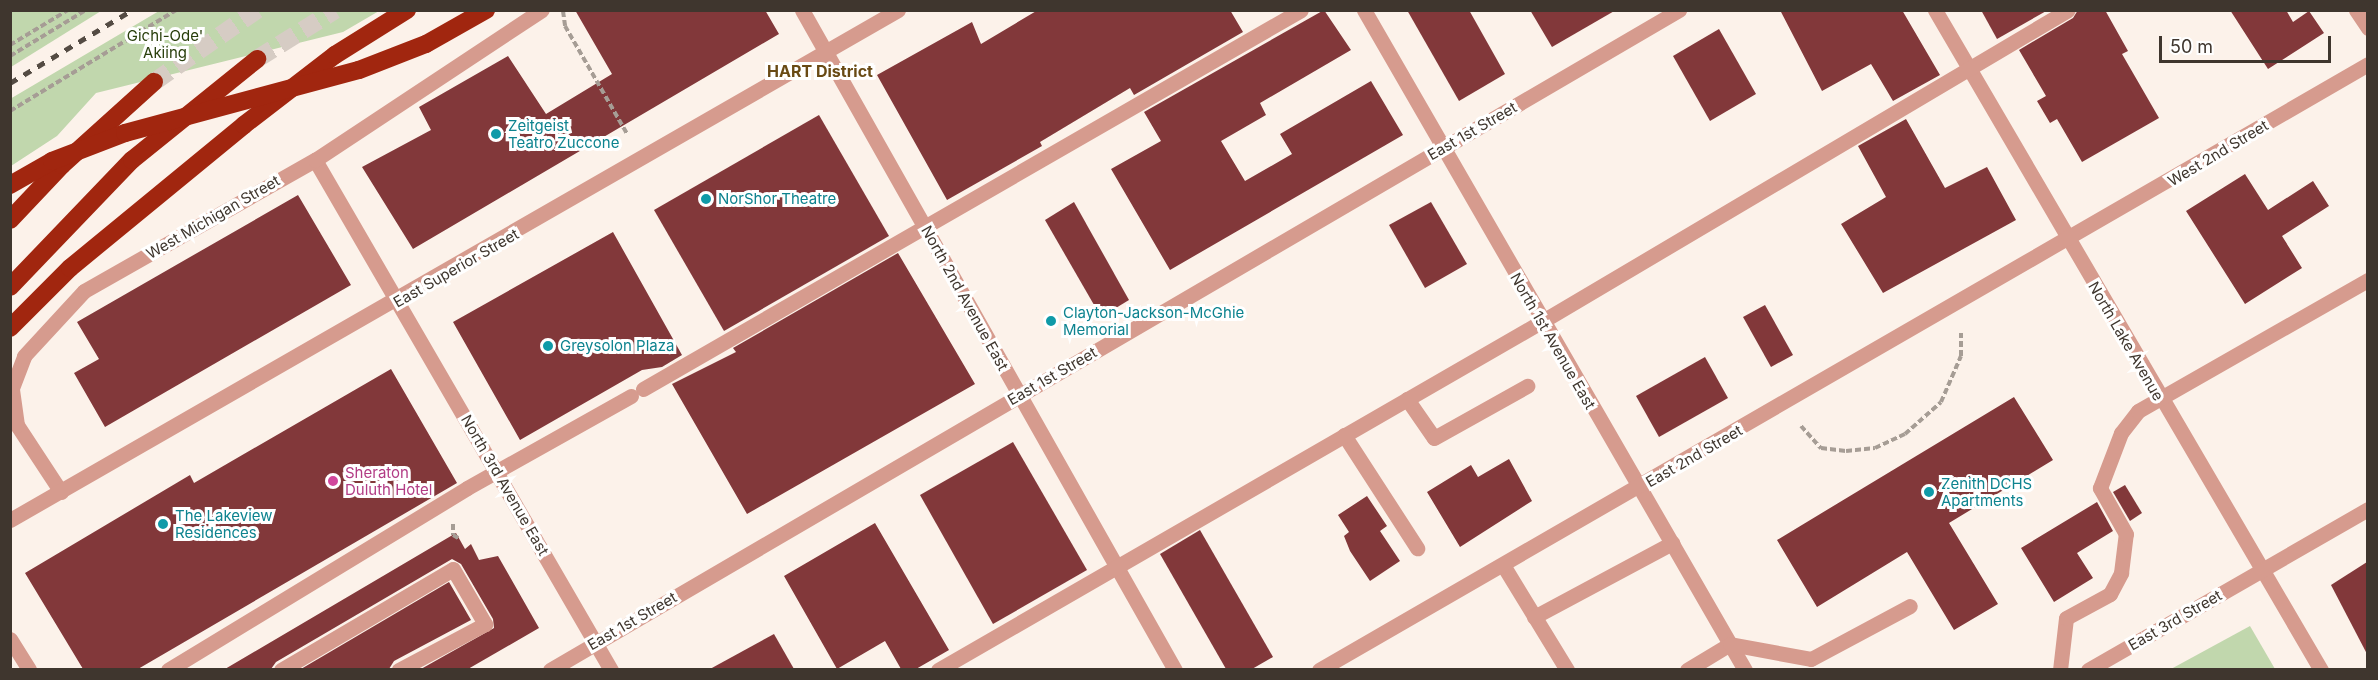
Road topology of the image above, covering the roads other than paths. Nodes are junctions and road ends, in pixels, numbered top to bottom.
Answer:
1 (407, 10) edge
2 (486, 10) edge
3 (542, 10) edge
4 (802, 10) edge
5 (898, 10) edge
6 (1301, 10) edge
7 (1364, 10) edge
8 (1679, 10) edge
9 (1935, 10) edge
10 (2068, 10) edge
11 (2356, 10) edge
12 (2367, 28) edge
13 (826, 51) junction
14 (257, 59) tunnel mouth
15 (2367, 64) edge
16 (1968, 71) junction
17 (154, 82) tunnel mouth
18 (1441, 149) junction
19 (315, 159) junction
20 (10, 185) edge
21 (10, 220) edge
22 (927, 229) junction
23 (2068, 241) junction
24 (2367, 280) edge
25 (10, 287) edge
26 (397, 302) junction
27 (1541, 322) junction
28 (10, 328) edge
29 (1527, 386) dead end
30 (1020, 395) junction
31 (2158, 397) junction
32 (1407, 399) junction
33 (1344, 435) junction
34 (497, 472) junction
35 (1639, 487) junction
36 (61, 492) junction
37 (2367, 509) edge
38 (10, 520) edge
39 (1672, 543) junction
40 (1417, 548) dead end
41 (1116, 565) junction
42 (1503, 565) junction
43 (2262, 570) junction
44 (1910, 606) dead end
45 (1534, 617) junction
46 (10, 639) edge
47 (595, 642) junction
48 (1730, 644) junction
49 (29, 669) edge
50 (168, 669) edge
51 (281, 669) edge
52 (399, 669) edge
53 (549, 669) edge
54 (611, 669) edge
55 (938, 669) edge
56 (1175, 669) edge
57 (1319, 669) edge
58 (1567, 669) edge
59 (1687, 669) edge
60 (1745, 669) edge
61 (2060, 669) edge
62 (2088, 669) edge
63 (2321, 669) edge

1 - 28 highway
2 - 20 highway, bridge
3 - 19 street, West Michigan Street
4 - 13 street, North 2nd Avenue East
5 - 13 street, East Superior Street
6 - 22 street
7 - 18 street, North 1st Avenue East
8 - 18 street, East 1st Street
9 - 16 street, North Lake Avenue
10 - 16 street
11 - 12 street
13 - 22 street, North 2nd Avenue East
13 - 26 street, East Superior Street
14 - 25 highway
15 - 23 street, West 2nd Street
16 - 23 street, North Lake Avenue
16 - 27 street
17 - 21 highway
18 - 27 street, North 1st Avenue East
18 - 30 street, East 1st Street
19 - 26 street, North 3rd Avenue East
19 - 36 street, West Michigan Street
22 - 30 street, North 2nd Avenue East
22 - 34 street
23 - 31 street, North Lake Avenue
23 - 35 street, East 2nd Street
24 - 31 street
26 - 34 street, North 3rd Avenue East
26 - 36 street, East Superior Street
27 - 32 street
27 - 35 street, North 1st Avenue East
29 - 32 street
30 - 41 street, North 2nd Avenue East
30 - 47 street, East 1st Street
31 - 43 street, North Lake Avenue
31 - 61 street
32 - 33 street
33 - 40 street
33 - 41 street
34 - 47 street, North 3rd Avenue East
34 - 50 street
35 - 39 street, North 1st Avenue East
35 - 42 street, East 2nd Street
36 - 38 street, East Superior Street
37 - 43 street, East 3rd Street
39 - 45 street
39 - 48 street, North 1st Avenue East
41 - 55 street
41 - 56 street, North 2nd Avenue East
42 - 45 street
42 - 57 street, East 2nd Street
43 - 62 street, East 3rd Street
43 - 63 street, North Lake Avenue
44 - 48 street
45 - 58 street
46 - 49 street
47 - 53 street, East 1st Street
47 - 54 street, North 3rd Avenue East
48 - 59 street
48 - 60 street, North 1st Avenue East
51 - 52 street

